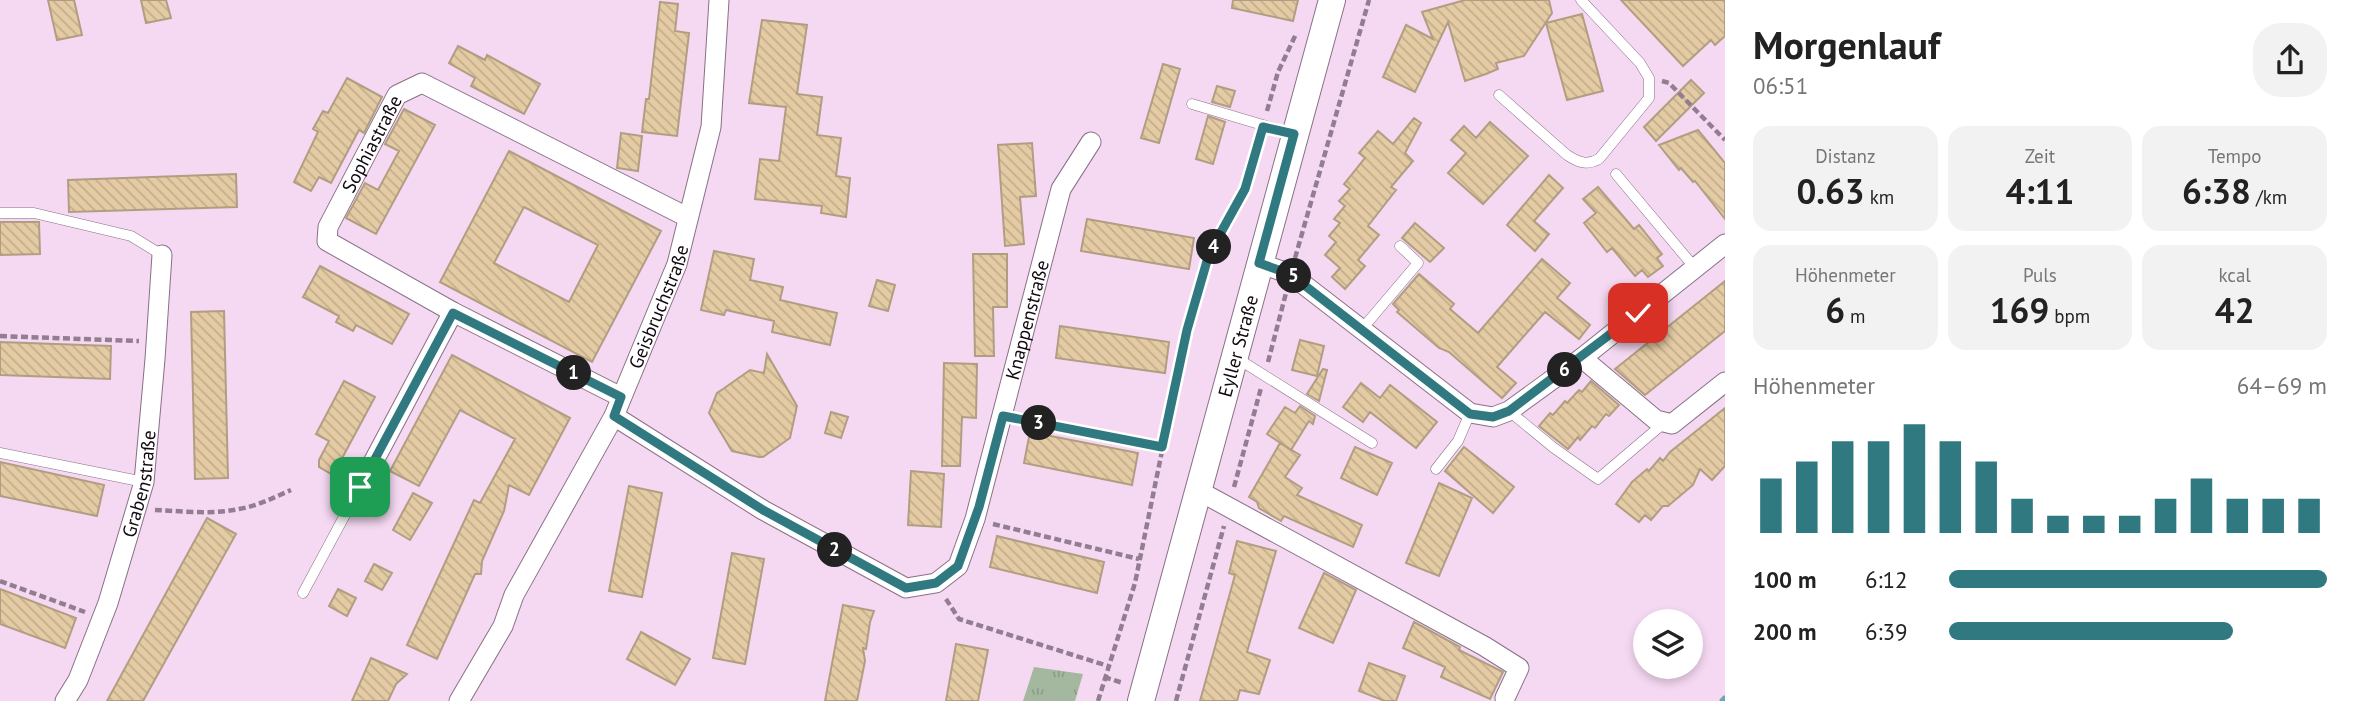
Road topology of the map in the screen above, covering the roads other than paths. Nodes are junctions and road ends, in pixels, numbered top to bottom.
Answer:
1 (719, 0) edge
2 (1332, 0) edge
3 (1581, 0) edge
4 (1499, 95) dead end
5 (1192, 104) dead end
6 (1294, 134) junction
7 (1091, 142) dead end
8 (1616, 174) dead end
9 (0, 214) edge
10 (687, 217) junction
11 (1725, 244) edge
12 (1400, 246) dead end
13 (162, 255) joint
14 (1259, 263) junction
15 (1695, 268) junction
16 (453, 313) junction
17 (1362, 329) junction
18 (1235, 357) junction
19 (1582, 358) junction
20 (1725, 382) edge
21 (621, 397) junction
22 (1509, 411) junction
23 (1470, 414) junction
24 (614, 416) junction
25 (1665, 422) junction
26 (1371, 443) dead end
27 (0, 453) edge
28 (1436, 469) dead end
29 (144, 482) junction
30 (360, 487) joint
31 (1199, 491) junction
32 (303, 593) dead end
33 (1505, 698) dead end
34 (65, 701) edge
35 (459, 701) edge
36 (1141, 701) edge

1 - 10 street, Geisbruchstraße
2 - 6 main road, Eyller Straße
3 - 4 lane
5 - 6 lane
6 - 14 main road, Eyller Straße
7 - 24 street, Knappenstraße
8 - 15 lane
9 - 13 lane
10 - 16 street, Sophiastraße
10 - 21 street, Geisbruchstraße
11 - 15 street
12 - 17 lane
13 - 29 street, Grabenstraße
14 - 17 street
14 - 18 main road, Eyller Straße
15 - 19 street
16 - 21 street, Sophiastraße
16 - 30 street
17 - 23 street
18 - 26 lane
18 - 31 main road, Eyller Straße
19 - 22 street
19 - 25 street
20 - 25 street
21 - 24 street, Geisbruchstraße
22 - 23 street
22 - 25 lane
23 - 28 lane
24 - 35 street, Geisbruchstraße
27 - 29 lane
29 - 34 street, Grabenstraße
30 - 32 lane
31 - 33 street
31 - 36 main road, Eyller Straße

